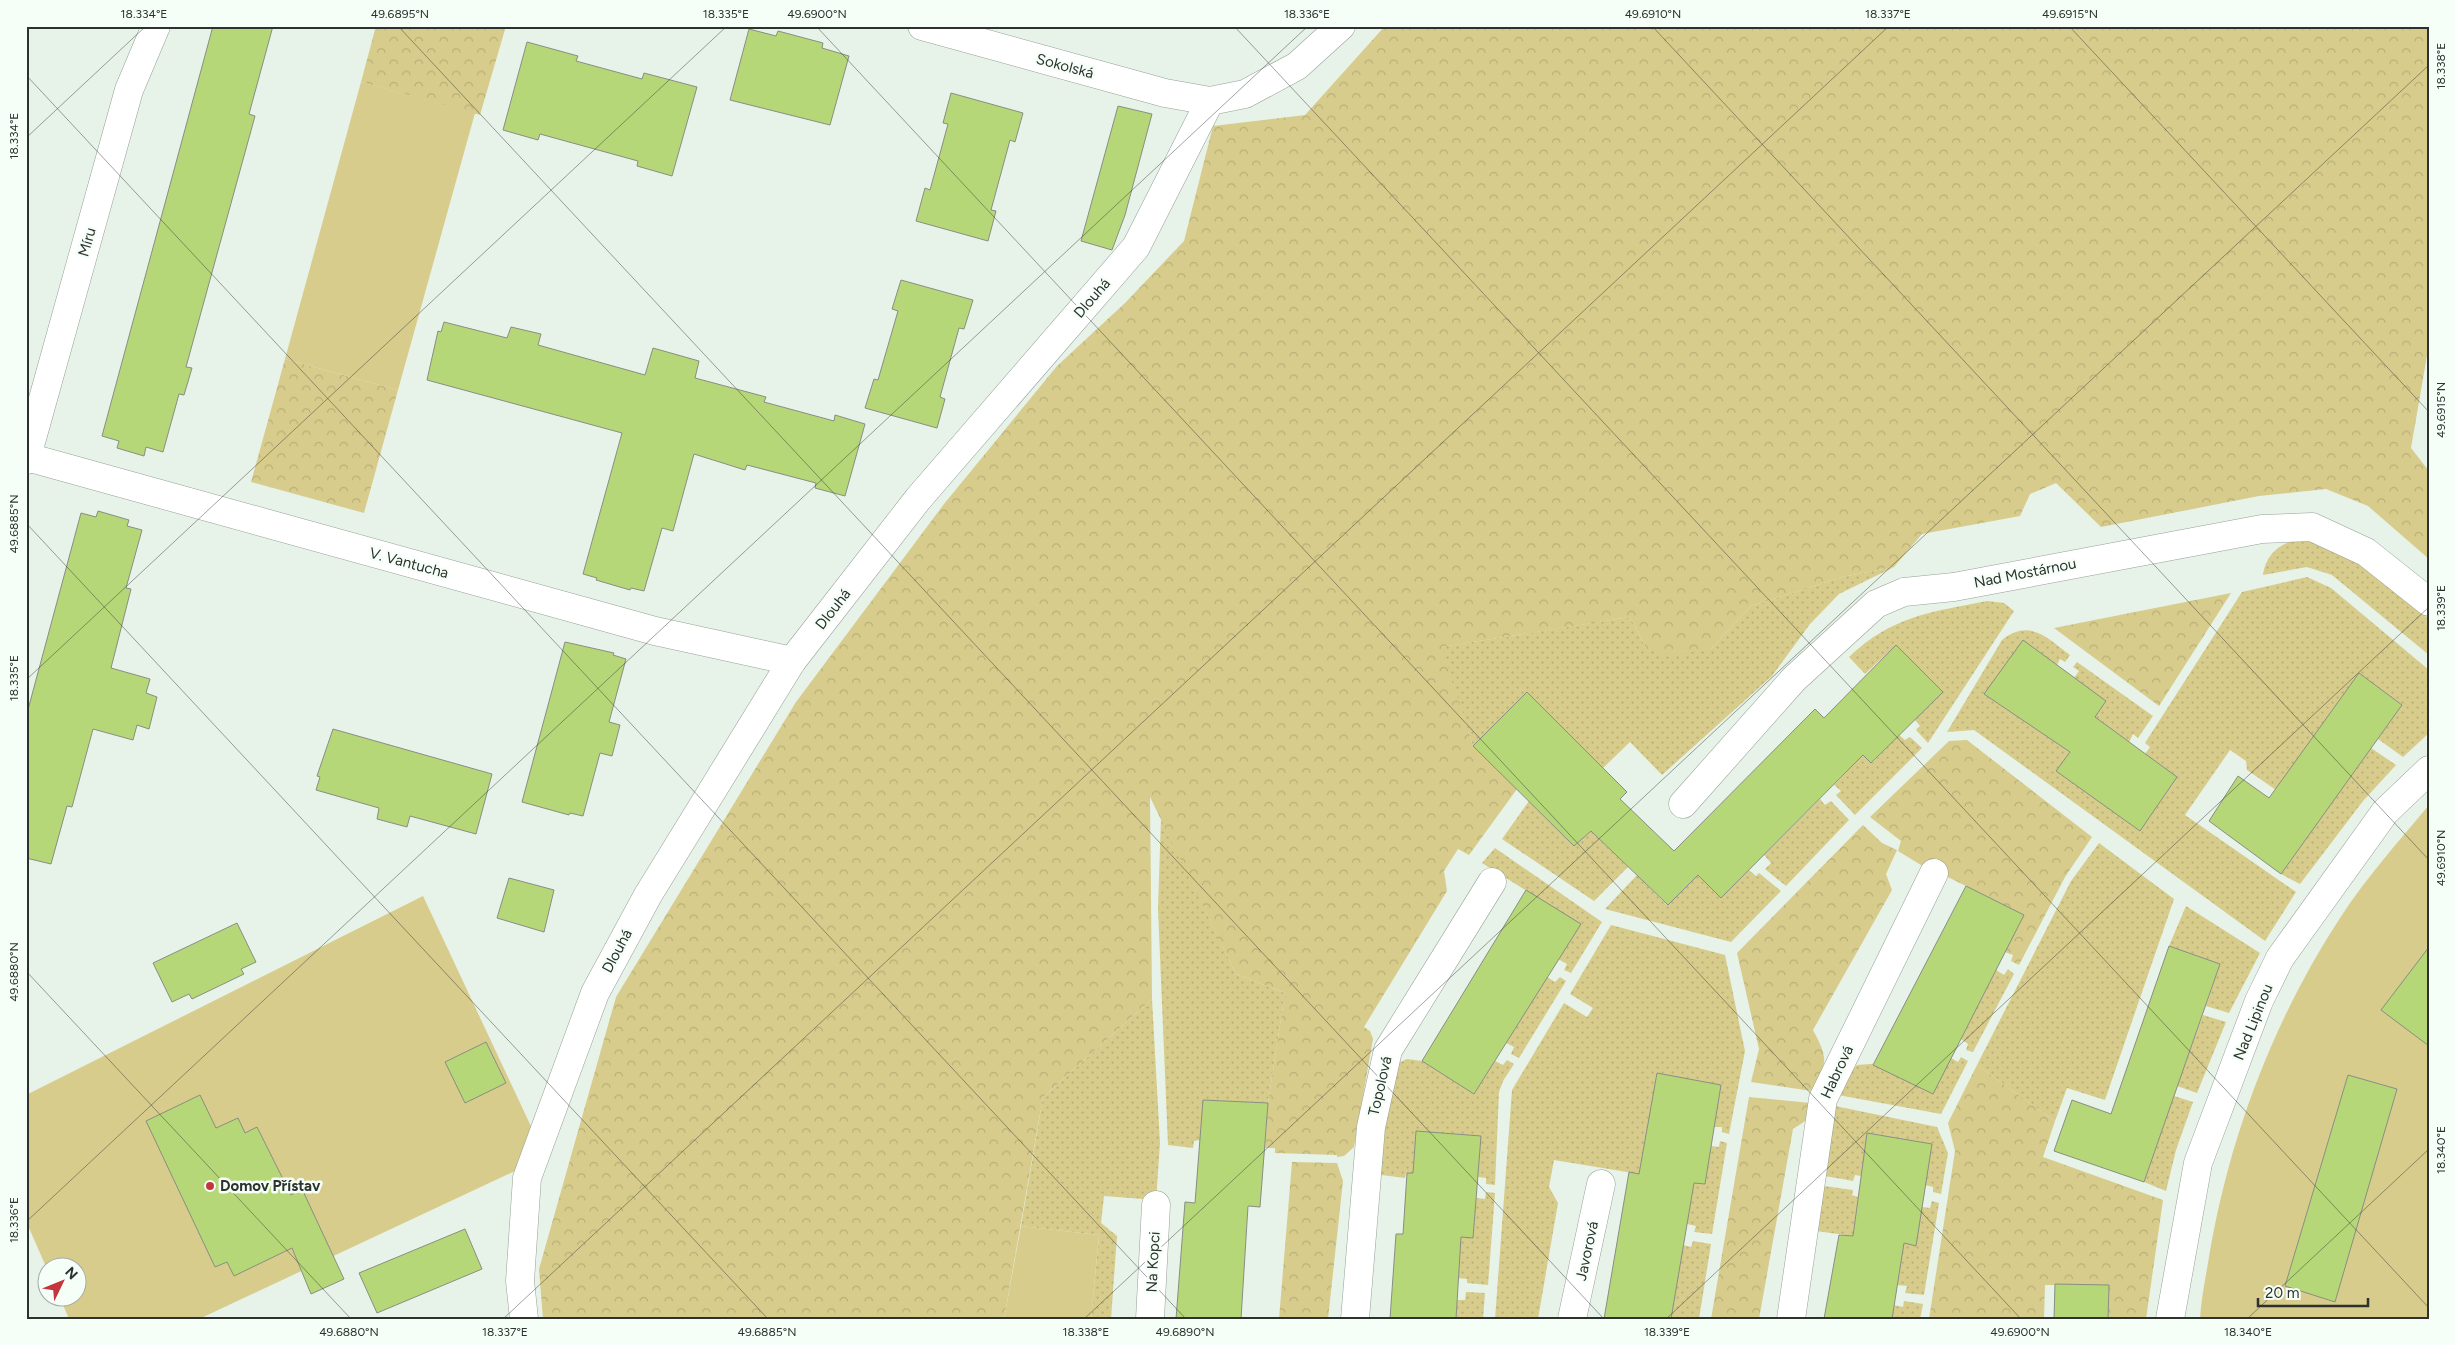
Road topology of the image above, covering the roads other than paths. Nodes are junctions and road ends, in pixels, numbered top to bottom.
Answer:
1 (156, 26) edge
2 (922, 26) edge
3 (1341, 26) edge
4 (1210, 101) junction
5 (27, 459) edge
6 (2429, 602) edge
7 (792, 662) junction
8 (2429, 770) edge
9 (1683, 804) dead end
10 (1934, 873) dead end
11 (1492, 882) dead end
12 (1601, 1184) dead end
13 (1156, 1205) dead end
14 (524, 1319) edge
15 (1150, 1319) edge
16 (1355, 1319) edge
17 (1572, 1319) edge
18 (1792, 1319) edge
19 (2170, 1319) edge

1 - 5 street, Míru
2 - 4 street, Sokolská
3 - 4 street
4 - 7 street, Dlouhá
5 - 7 street, V. Vantucha
6 - 9 street, Nad Mostárnou
7 - 14 street, Dlouhá
8 - 19 street, Nad Lipinou
10 - 18 street, Habrová
11 - 16 street, Topolová
12 - 17 street, Javorová
13 - 15 street, Na Kopci

